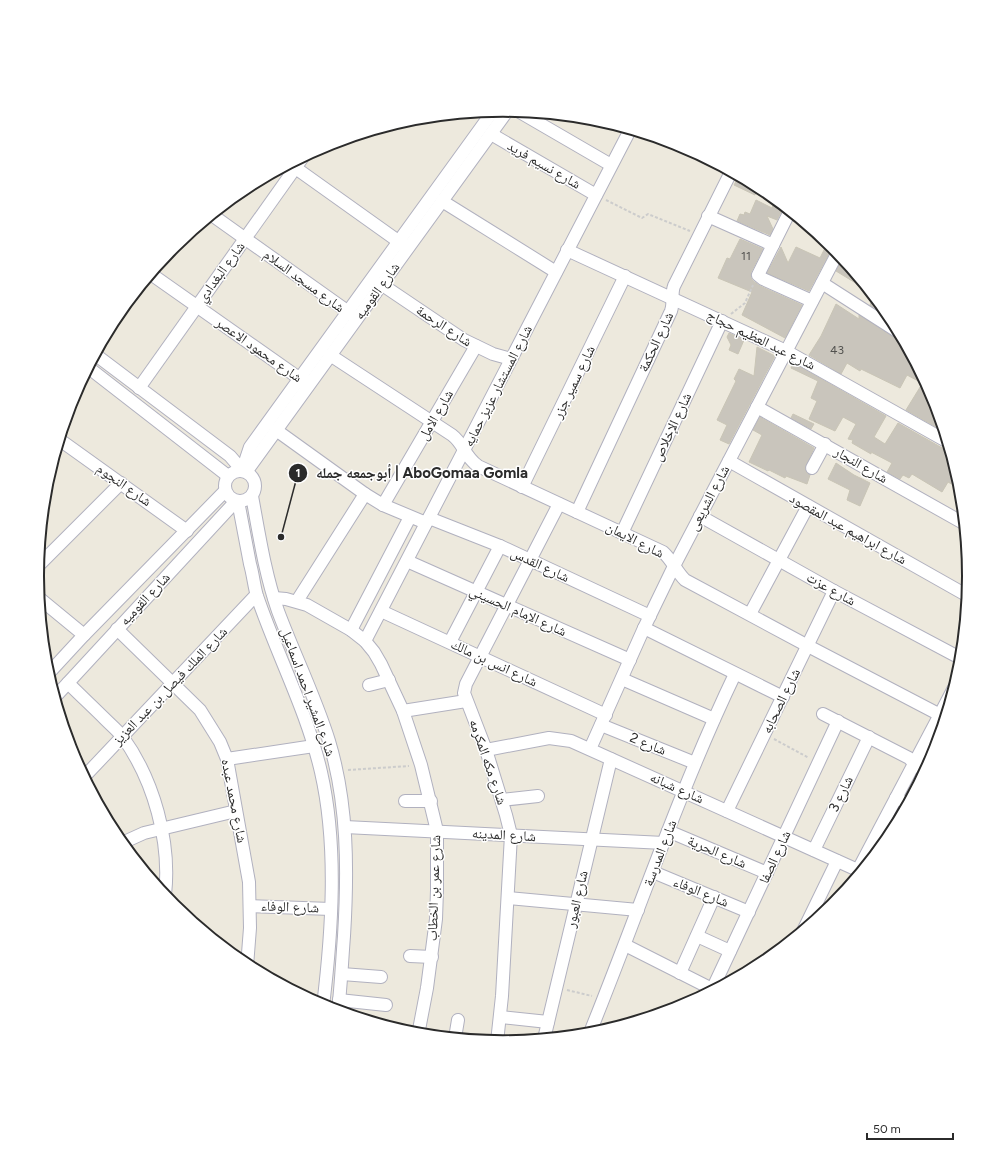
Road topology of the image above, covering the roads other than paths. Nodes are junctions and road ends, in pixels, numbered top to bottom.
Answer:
1 (489, 117) edge
2 (503, 117) edge
3 (528, 118) edge
4 (491, 134) junction
5 (628, 135) edge
6 (611, 165) junction
7 (295, 167) edge
8 (291, 169) edge
9 (729, 176) edge
10 (596, 195) junction
11 (442, 201) junction
12 (708, 216) junction
13 (788, 216) edge
14 (216, 218) edge
15 (245, 239) junction
16 (404, 245) junction
17 (773, 245) junction
18 (567, 250) junction
19 (834, 259) edge
20 (556, 272) junction
21 (625, 276) junction
22 (155, 277) edge
23 (822, 283) junction
24 (381, 284) junction
25 (672, 298) junction
26 (812, 301) junction
27 (197, 307) junction
28 (352, 315) junction
29 (722, 320) junction
30 (889, 326) edge
31 (476, 346) junction
32 (786, 351) junction
33 (330, 355) junction
34 (100, 358) edge
35 (511, 359) junction
36 (92, 371) edge
37 (304, 382) junction
38 (139, 388) junction
39 (757, 407) junction
40 (432, 423) junction
41 (276, 430) junction
42 (942, 438) edge
43 (64, 443) edge
44 (825, 444) junction
45 (464, 452) junction
46 (729, 461) junction
47 (812, 468) dead end
48 (244, 471) junction
49 (228, 476) junction
50 (121, 483) junction
51 (522, 487) junction
52 (225, 491) junction
53 (365, 494) junction
54 (252, 496) junction
55 (237, 501) junction
56 (559, 504) junction
57 (383, 505) junction
58 (808, 506) junction
59 (576, 512) junction
60 (700, 516) junction
61 (410, 517) junction
62 (959, 519) edge
63 (428, 521) junction
64 (187, 531) junction
65 (622, 533) junction
66 (500, 546) junction
67 (45, 559) edge
68 (530, 560) junction
69 (779, 560) junction
70 (407, 561) junction
71 (674, 566) junction
72 (834, 591) junction
73 (476, 592) junction
74 (962, 593) edge
75 (256, 595) junction
76 (274, 598) junction
77 (297, 601) junction
78 (45, 603) edge
79 (507, 606) junction
80 (381, 611) junction
81 (750, 614) junction
82 (650, 616) junction
83 (117, 628) junction
84 (644, 628) junction
85 (351, 630) junction
86 (84, 634) junction
87 (365, 641) junction
88 (450, 642) junction
89 (808, 646) junction
90 (480, 656) junction
91 (956, 656) edge
92 (630, 660) junction
93 (53, 668) edge
94 (735, 674) junction
95 (622, 679) junction
96 (389, 680) junction
97 (68, 683) junction
98 (173, 684) junction
99 (369, 686) dead end
100 (59, 692) edge
101 (783, 697) junction
102 (466, 701) junction
103 (403, 711) junction
104 (823, 714) dead end
105 (941, 715) edge
106 (714, 719) junction
107 (604, 720) junction
108 (838, 721) junction
109 (940, 722) edge
110 (122, 736) junction
111 (869, 737) junction
112 (314, 746) junction
113 (590, 749) junction
114 (486, 750) junction
115 (227, 759) junction
116 (611, 759) junction
117 (695, 763) junction
118 (915, 763) junction
119 (921, 768) edge
120 (88, 773) edge
121 (683, 791) junction
122 (538, 796) dead end
123 (896, 798) junction
124 (431, 800) junction
125 (502, 800) junction
126 (405, 802) dead end
127 (903, 802) edge
128 (236, 811) junction
129 (727, 811) junction
130 (345, 827) junction
131 (161, 828) junction
132 (437, 831) junction
133 (668, 831) junction
134 (511, 836) junction
135 (784, 836) junction
136 (591, 839) junction
137 (127, 841) edge
138 (664, 843) junction
139 (814, 850) junction
140 (867, 858) edge
141 (836, 861) junction
142 (857, 870) edge
143 (652, 872) junction
144 (767, 873) junction
145 (165, 887) edge
146 (714, 897) junction
147 (508, 898) junction
148 (576, 905) junction
149 (250, 906) junction
150 (331, 909) junction
151 (638, 910) junction
152 (749, 912) junction
153 (808, 920) edge
154 (697, 936) junction
155 (624, 945) junction
156 (730, 951) junction
157 (410, 956) dead end
158 (432, 957) junction
159 (248, 959) edge
160 (680, 973) junction
161 (342, 974) junction
162 (381, 977) dead end
163 (715, 984) edge
164 (708, 989) edge
165 (324, 999) edge
166 (338, 1005) edge
167 (386, 1005) dead end
168 (341, 1006) edge
169 (501, 1017) junction
170 (458, 1020) dead end
171 (548, 1022) junction
172 (592, 1027) edge
173 (420, 1028) edge
174 (456, 1033) edge
175 (545, 1034) edge
176 (498, 1036) edge

1 - 16 street, شارع القوميه
2 - 4 street, شارع القوميه
3 - 6 street
4 - 10 street, شارع نسيم فريد
4 - 11 street, شارع القوميه
5 - 6 street, شارع المستشار عزيز حمايه
6 - 10 street, شارع المستشار عزيز حمايه
7 - 16 street
8 - 15 street, شارع البغدادي
9 - 12 street, شارع الحكمة
10 - 18 street, شارع المستشار عزيز حمايه
11 - 16 street, شارع القوميه
11 - 20 street
12 - 17 street
12 - 25 street, شارع الحكمة
13 - 17 street
14 - 15 street, شارع مسجد السلام
15 - 27 street, شارع البغدادي
15 - 28 street, شارع مسجد السلام
16 - 24 street, شارع القوميه
16 - 28 street, شارع القوميه
17 - 26 street
18 - 20 street, شارع المستشار عزيز حمايه
18 - 21 street, شارع عبد العظيم حجاج
19 - 23 street, شارع الشريعى
20 - 35 street, شارع المستشار عزيز حمايه
21 - 25 street, شارع عبد العظيم حجاج
21 - 51 street, شارع سمير جزر
22 - 27 street, شارع محمود الاعصر
23 - 26 street, شارع الشريعى
23 - 30 street
24 - 28 street, شارع القوميه
24 - 31 street, شارع الرحمة
25 - 29 street, شارع عبد العظيم حجاج
25 - 59 street, شارع الحكمة
26 - 32 street, شارع الشريعى
27 - 37 street, شارع محمود الاعصر
27 - 38 street, شارع البغدادي
28 - 33 street, شارع القوميه
28 - 37 street, شارع القوميه
29 - 32 street, شارع عبد العظيم حجاج
29 - 65 street, شارع الإخلاص
31 - 35 street, شارع الرحمة
31 - 40 street, شارع الامل
32 - 39 street, شارع الشريعى
32 - 42 street, شارع عبد العظيم حجاج
33 - 37 street, شارع القوميه
33 - 40 street, شارع الايمان
34 - 38 street
35 - 45 street, شارع المستشار عزيز حمايه
36 - 49 street
37 - 41 street, شارع القوميه
37 - 48 street, شارع القوميه
38 - 48 street
39 - 44 street, شارع النجار
39 - 46 street, شارع الشريعى
40 - 45 street, شارع الايمان
40 - 57 street, شارع الامل
41 - 48 street, شارع القوميه
41 - 53 street, شارع القدس
43 - 50 street, شارع النجوم
44 - 47 street
44 - 62 street, شارع النجار
45 - 51 street, شارع الايمان
45 - 63 street, شارع المستشار عزيز حمايه
46 - 58 street, شارع ابراهيم عبد المقصود
46 - 60 street, شارع الشريعى
48 - 49 street
48 - 54 street
49 - 52 street
50 - 64 street, شارع النجوم
50 - 67 street
51 - 56 street, شارع الايمان
52 - 55 street
52 - 64 street, شارع القوميه
53 - 57 street, شارع القدس
53 - 77 street
54 - 55 street
54 - 76 street, شارع المشير احمد اسماعيل
55 - 75 street, شارع المشير احمد اسماعيل
55 - 83 street, شارع القوميه
56 - 59 street, شارع الايمان
56 - 68 street, شارع مكه المكرمه
57 - 61 street, شارع القدس
58 - 69 street
58 - 74 street, شارع ابراهيم عبد المقصود
59 - 65 street, شارع الايمان
60 - 69 street, شارع عزت
60 - 71 street, شارع الشريعى
61 - 63 street, شارع القدس
61 - 85 street
63 - 66 street, شارع القدس
63 - 70 street, شارع المستشار عزيز حمايه
64 - 86 street, شارع القوميه
65 - 71 street, شارع الايمان
66 - 68 street, شارع القدس
66 - 73 street
68 - 79 street, شارع مكه المكرمه
68 - 82 street, شارع القدس
69 - 72 street, شارع عزت
69 - 81 street
70 - 73 street, شارع الإمام الحسيني
70 - 80 street, شارع المستشار عزيز حمايه
71 - 81 street, شارع الايمان
71 - 82 street, شارع الشريعى
72 - 89 street, شارع الصحابه
72 - 91 street, شارع عزت
73 - 79 street, شارع الإمام الحسيني
73 - 88 street
75 - 98 street, شارع الملك فيصل بن عبد العزيز
75 - 112 street, شارع المشير احمد اسماعيل
76 - 77 street, شارع عمر بن الخطاب
76 - 130 street, شارع المشير احمد اسماعيل
77 - 85 street, شارع عمر بن الخطاب
78 - 86 street
79 - 90 street, شارع مكه المكرمه
79 - 92 street, شارع الإمام الحسيني
80 - 87 street, شارع المستشار عزيز حمايه
80 - 88 street, شارع انس بن مالك
81 - 89 street, شارع الايمان
82 - 84 street, شارع الشريعى
83 - 97 street, شارع القوميه
83 - 98 street, شارع محمد عبده
84 - 92 street, شارع الشريعى
84 - 94 street
85 - 87 street, شارع عمر بن الخطاب
86 - 93 street, شارع القوميه
87 - 96 street, شارع عمر بن الخطاب
88 - 90 street, شارع انس بن مالك
89 - 101 street, شارع الصحابه
89 - 105 street, شارع الايمان
90 - 102 street, شارع مكه المكرمه
90 - 107 street, شارع انس بن مالك
92 - 95 street, شارع الشريعى
94 - 101 street
94 - 106 street, شارع المدرسة
95 - 106 street
95 - 107 street, شارع الشريعى
96 - 99 street
96 - 103 street, شارع عمر بن الخطاب
97 - 100 street, شارع القوميه
97 - 110 street
98 - 110 street, شارع الملك فيصل بن عبد العزيز
98 - 115 street, شارع محمد عبده
101 - 129 street, شارع الصحابه
102 - 103 street
102 - 114 street, شارع مكه المكرمه
103 - 124 street, شارع عمر بن الخطاب
104 - 108 street
106 - 117 street, شارع المدرسة
107 - 113 street, شارع الشريعى
107 - 117 street, شارع 2
108 - 111 street
108 - 135 street, شارع الصفا
109 - 118 street
110 - 120 street, شارع الملك فيصل بن عبد العزيز
110 - 131 street
111 - 118 street
111 - 139 street, شارع 3
112 - 115 street
112 - 150 street, شارع المشير احمد اسماعيل
113 - 114 street, شارع شبانه
113 - 116 street, شارع شبانه
114 - 125 street, شارع مكه المكرمه
115 - 128 street, شارع محمد عبده
116 - 121 street, شارع شبانه
116 - 136 street, شارع العبور
117 - 121 street, شارع المدرسة
118 - 119 street
118 - 123 street
121 - 129 street, شارع شبانه
121 - 133 street, شارع المدرسة
122 - 125 street
123 - 127 street
123 - 140 street
124 - 126 street
124 - 132 street, شارع عمر بن الخطاب
125 - 134 street, شارع مكه المكرمه
128 - 131 street
128 - 149 street, شارع محمد عبده
129 - 135 street, شارع شبانه
130 - 132 street, شارع المدينه
130 - 161 street, شارع المشير احمد اسماعيل
131 - 137 street
131 - 145 street
132 - 134 street, شارع المدينه
132 - 158 street, شارع عمر بن الخطاب
133 - 138 street, شارع المدرسة
133 - 144 street, شارع الحرية
134 - 136 street, شارع المدينه
134 - 147 street, شارع مكه المكرمه
135 - 139 street, شارع شبانه
135 - 144 street, شارع الصفا
136 - 138 street, شارع المدينه
136 - 148 street, شارع العبور
138 - 143 street, شارع المدرسة
139 - 141 street, شارع شبانه
141 - 142 street, شارع شبانه
141 - 153 street
143 - 146 street, شارع الوفاء
143 - 151 street, شارع المدرسة
144 - 152 street, شارع الصفا
146 - 152 street, شارع الوفاء
146 - 154 street
147 - 148 street
147 - 169 street, شارع مكه المكرمه
148 - 151 street
148 - 171 street, شارع العبور
149 - 150 street, شارع الوفاء
149 - 159 street, شارع محمد عبده
150 - 165 street, شارع المشير احمد اسماعيل
151 - 155 street, شارع المدرسة
152 - 156 street, شارع الصفا
154 - 156 street
154 - 160 street
155 - 160 street
155 - 172 street, شارع المدرسة
156 - 163 street, شارع الصفا
157 - 158 street
158 - 173 street, شارع عمر بن الخطاب
160 - 164 street
161 - 162 street
161 - 166 street, شارع المشير احمد اسماعيل
167 - 168 street
169 - 171 street
169 - 176 street, شارع مكه المكرمه
170 - 174 street
171 - 175 street, شارع العبور

